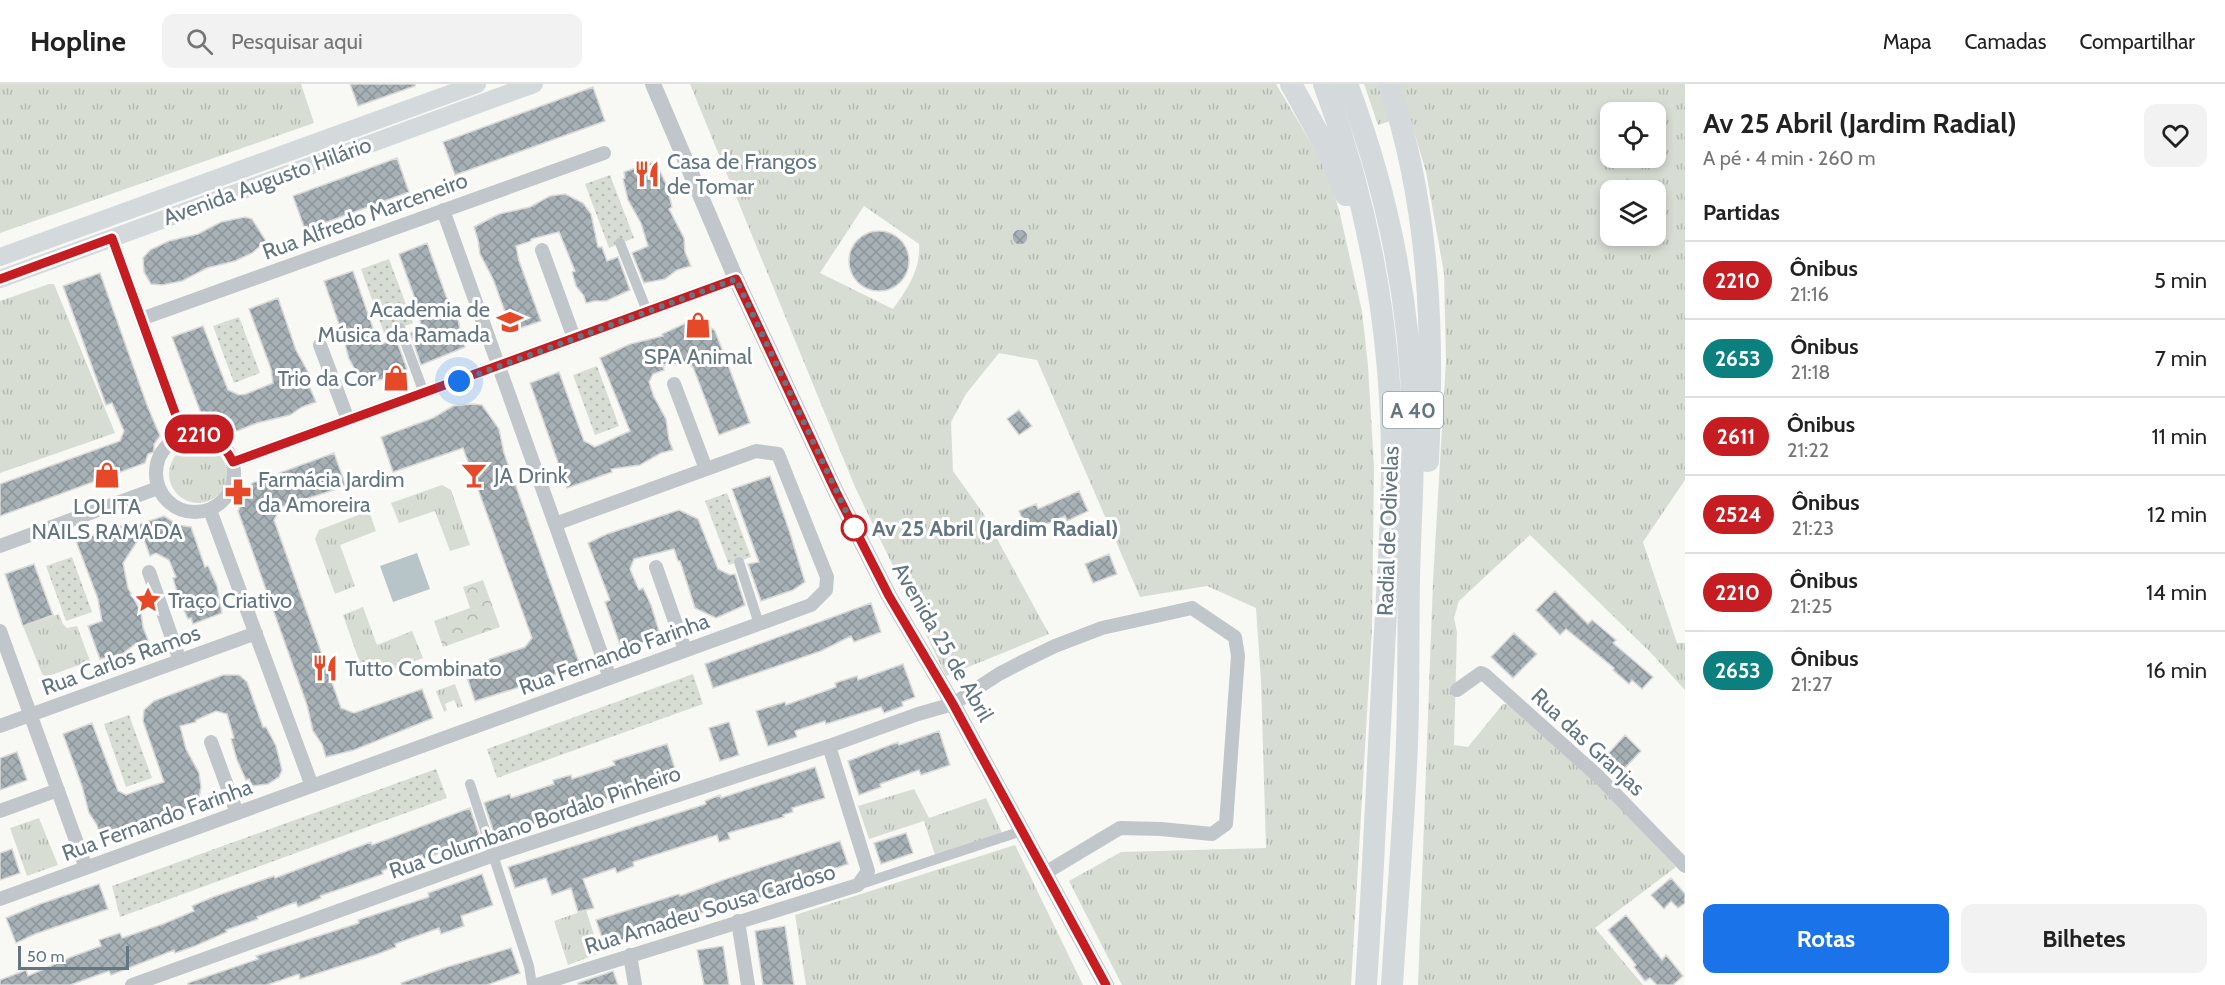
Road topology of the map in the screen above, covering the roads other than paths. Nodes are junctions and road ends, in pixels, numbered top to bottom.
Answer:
1 (477, 84) edge
2 (534, 84) edge
3 (653, 84) edge
4 (1291, 84) edge
5 (1324, 84) edge
6 (1347, 84) edge
7 (1389, 84) edge
8 (604, 153) dead end
9 (443, 210) junction
10 (112, 238) junction
11 (620, 243) dead end
12 (542, 250) dead end
13 (0, 257) edge
14 (0, 279) edge
15 (736, 279) junction
16 (647, 311) junction
17 (141, 318) junction
18 (400, 328) dead end
19 (574, 338) junction
20 (320, 345) dead end
21 (499, 366) junction
22 (674, 384) dead end
23 (424, 393) junction
24 (348, 420) junction
25 (183, 435) junction
26 (233, 462) junction
27 (706, 469) junction
28 (158, 488) junction
29 (210, 510) junction
30 (555, 524) junction
31 (0, 546) edge
32 (739, 562) dead end
33 (656, 567) dead end
34 (149, 572) dead end
35 (1388, 574) junction
36 (759, 624) junction
37 (0, 632) edge
38 (256, 633) junction
39 (685, 650) junction
40 (180, 660) junction
41 (610, 678) junction
42 (1456, 690) dead end
43 (953, 704) junction
44 (31, 715) junction
45 (0, 726) edge
46 (210, 742) dead end
47 (1407, 744) junction
48 (829, 746) junction
49 (470, 784) dead end
50 (312, 786) junction
51 (58, 790) junction
52 (0, 811) edge
53 (237, 813) junction
54 (1022, 831) junction
55 (494, 855) junction
56 (1685, 866) edge
57 (86, 868) junction
58 (1045, 873) junction
59 (858, 885) junction
60 (0, 900) edge
61 (738, 921) junction
62 (630, 955) junction
63 (132, 985) edge
64 (532, 985) edge
65 (537, 985) edge
66 (635, 985) edge
67 (748, 985) edge
68 (1106, 985) edge
69 (1366, 985) edge
70 (1392, 985) edge

1 - 13 main road, Avenida Augusto Hilário
2 - 10 main road, Avenida Augusto Hilário
3 - 15 street, Avenida 25 de Abril
4 - 35 highway
5 - 35 highway, Radial de Odivelas / A 40
6 - 47 highway, Radial de Odivelas / A 40
7 - 47 highway
8 - 9 street, Rua Alfredo Marceneiro
9 - 17 street, Rua Alfredo Marceneiro
9 - 21 street
10 - 14 main road, Avenida Augusto Hilário
10 - 17 street
11 - 16 street
12 - 19 street
15 - 16 street
15 - 43 street, Avenida 25 de Abril
16 - 19 street
17 - 25 street
18 - 23 street
19 - 21 street
20 - 24 street
21 - 23 street
21 - 30 street
22 - 27 street
23 - 24 street
24 - 26 street
25 - 26 street
25 - 28 street
26 - 29 street
27 - 30 street, Rua Fernando Farinha
27 - 36 street, Rua Fernando Farinha
28 - 29 street
28 - 31 street
29 - 38 street
30 - 41 street
32 - 36 street
33 - 39 street
34 - 40 street
35 - 69 highway, Radial de Odivelas / A 40
36 - 39 street, Rua Fernando Farinha
37 - 44 street
38 - 40 street, Rua Carlos Ramos
38 - 50 street
39 - 41 street, Rua Fernando Farinha
40 - 44 street, Rua Carlos Ramos
41 - 50 street, Rua Fernando Farinha
42 - 56 street, Rua das Granjas
43 - 48 street, Rua Columbano Bordalo Pinheiro
43 - 54 street, Avenida 25 de Abril
43 - 58 street, Rua Columbano Bordalo Pinheiro
44 - 45 street, Rua Carlos Ramos
44 - 51 street
46 - 53 street
47 - 70 highway, Radial de Odivelas / A 40
48 - 55 street, Rua Columbano Bordalo Pinheiro
48 - 59 street, Rua Amadeu Sousa Cardoso
49 - 55 street
50 - 53 street, Rua Fernando Farinha
51 - 52 street
51 - 57 street
53 - 57 street, Rua Fernando Farinha
54 - 58 street, Avenida 25 de Abril
54 - 59 street
55 - 63 street, Rua Columbano Bordalo Pinheiro
55 - 64 street
57 - 60 street, Rua Fernando Farinha
58 - 68 street, Avenida 25 de Abril
59 - 61 street, Rua Amadeu Sousa Cardoso
61 - 62 street, Rua Amadeu Sousa Cardoso
61 - 67 street
62 - 65 street, Rua Amadeu Sousa Cardoso
62 - 66 street

